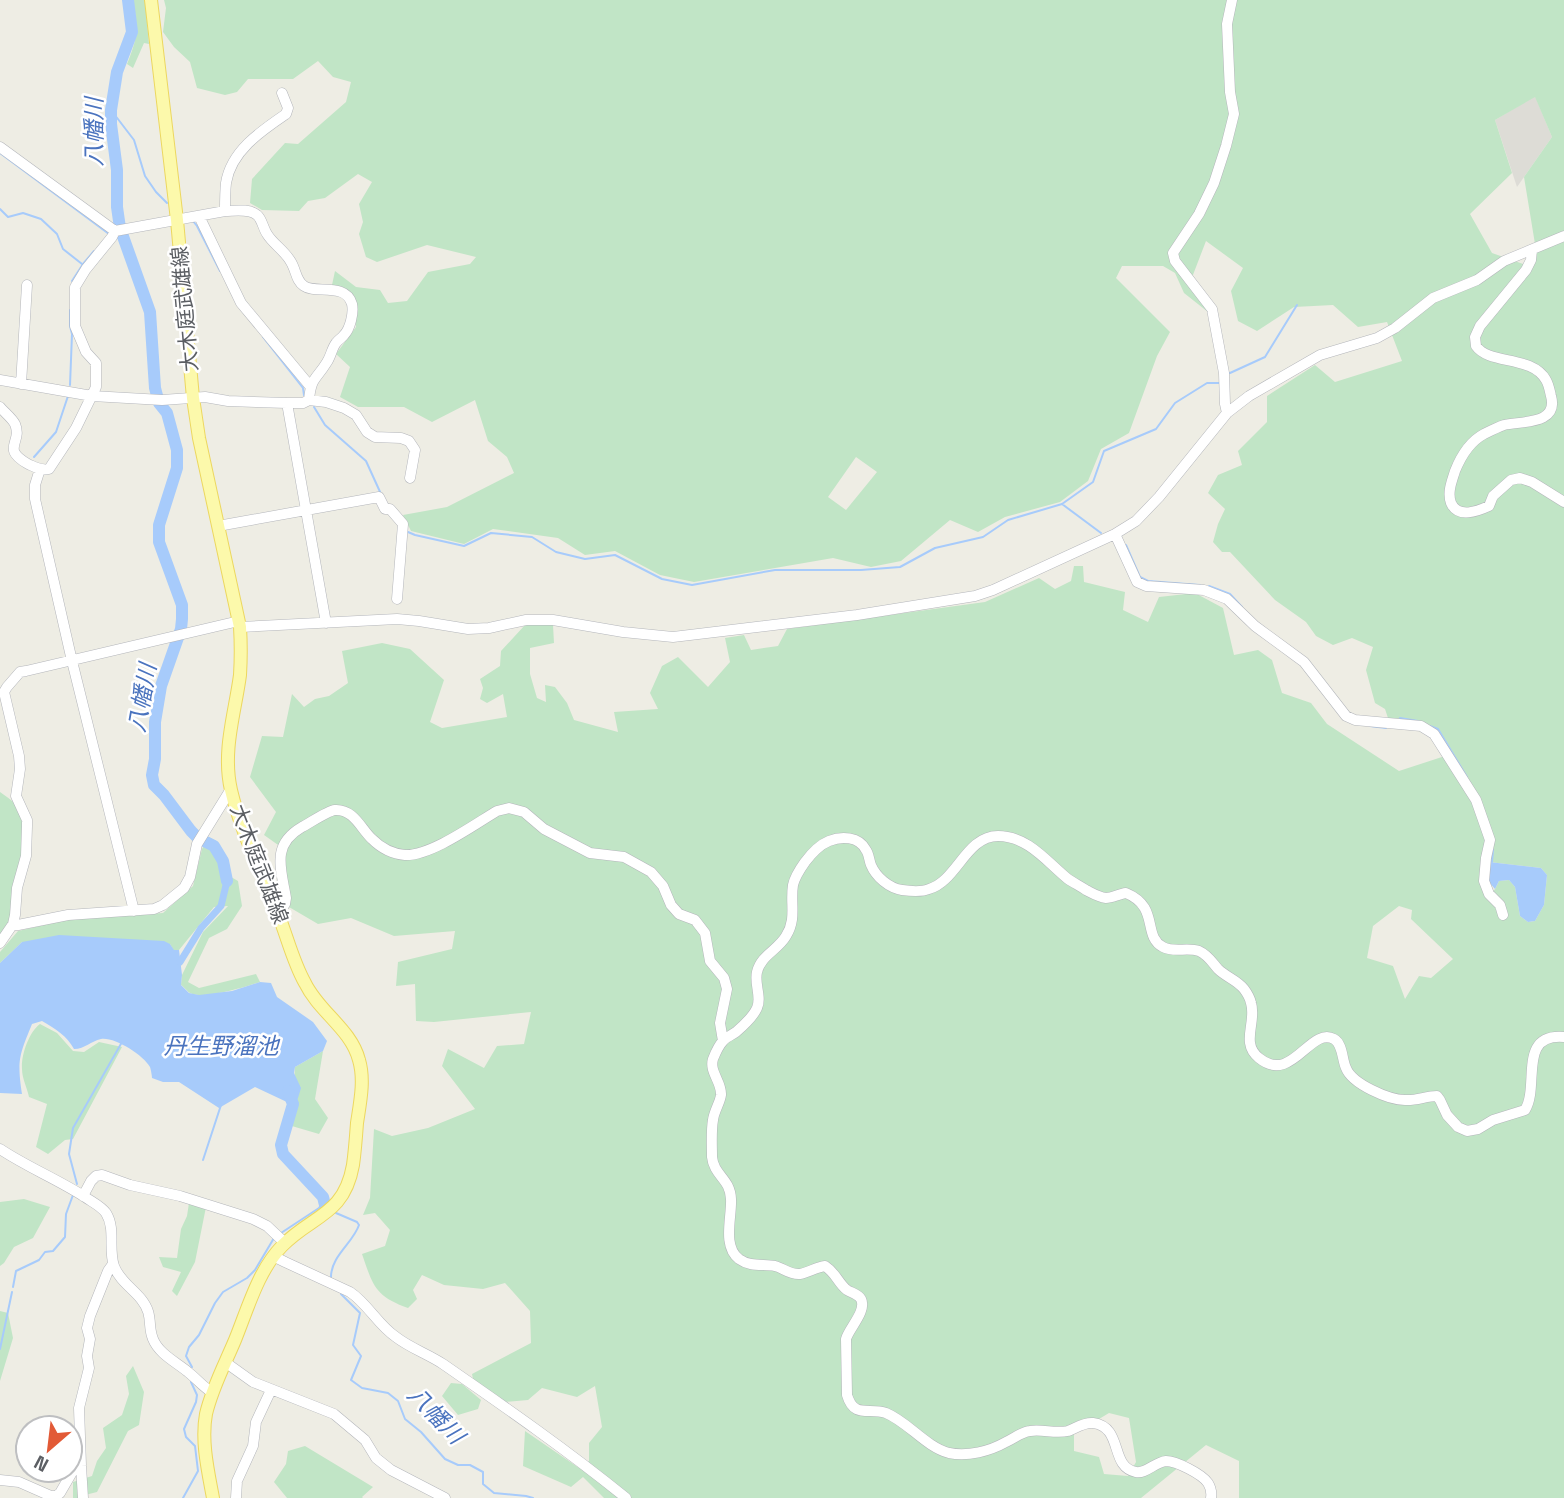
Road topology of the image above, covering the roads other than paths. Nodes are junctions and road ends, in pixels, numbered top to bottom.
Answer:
1 (151, 0) edge
2 (1232, 0) edge
3 (282, 93) dead end
4 (0, 147) edge
5 (225, 211) junction
6 (199, 216) junction
7 (177, 220) junction
8 (115, 231) junction
9 (1564, 236) edge
10 (1532, 250) junction
11 (27, 285) dead end
12 (0, 380) edge
13 (22, 384) junction
14 (310, 386) junction
15 (92, 396) junction
16 (193, 398) junction
17 (309, 400) junction
18 (286, 403) junction
19 (0, 407) edge
20 (1227, 413) junction
21 (40, 469) junction
22 (410, 478) dead end
23 (1564, 502) edge
24 (306, 510) junction
25 (218, 526) junction
26 (1115, 534) junction
27 (397, 598) dead end
28 (326, 623) junction
29 (240, 624) junction
30 (72, 661) junction
31 (231, 789) junction
32 (134, 911) junction
33 (278, 913) junction
34 (1503, 915) dead end
35 (13, 924) junction
36 (0, 943) edge
37 (1564, 1037) edge
38 (723, 1041) junction
39 (0, 1149) edge
40 (83, 1196) junction
41 (280, 1238) junction
42 (273, 1256) junction
43 (113, 1264) junction
44 (225, 1362) junction
45 (271, 1390) junction
46 (213, 1393) junction
47 (79, 1414) edge
48 (24, 1484) edge
49 (65, 1484) edge
50 (213, 1498) edge
51 (236, 1498) edge
52 (446, 1498) edge
53 (626, 1498) edge
54 (1211, 1498) edge

1 - 7 main road, 大木庭武雄線
2 - 20 street
3 - 5 street
4 - 8 street
5 - 6 street
5 - 14 street
6 - 7 street
6 - 14 street
7 - 8 street
7 - 16 main road, 大木庭武雄線
8 - 15 street
9 - 10 street
10 - 20 street
10 - 23 street
11 - 13 street
12 - 13 street
13 - 15 street
14 - 17 street
15 - 16 street
15 - 21 street
16 - 18 street
16 - 25 main road, 大木庭武雄線
17 - 18 street
17 - 22 street
18 - 24 street
19 - 21 street
20 - 26 street
21 - 30 street
24 - 25 street
24 - 27 street
24 - 28 street
25 - 29 main road, 大木庭武雄線
26 - 28 street
26 - 34 street
28 - 29 street
29 - 30 street
29 - 31 main road, 大木庭武雄線
30 - 32 street
30 - 35 street
31 - 32 street
31 - 33 main road, 大木庭武雄線
32 - 35 street
33 - 38 street
33 - 41 main road, 大木庭武雄線
35 - 36 street
37 - 38 street
38 - 54 street
39 - 40 street
40 - 41 street
40 - 43 street
41 - 42 main road, 大木庭武雄線
42 - 44 main road, 大木庭武雄線
42 - 53 street
43 - 46 street
43 - 47 street
44 - 45 street
44 - 46 main road, 大木庭武雄線
45 - 51 street
45 - 52 street
46 - 50 main road, 大木庭武雄線
48 - 49 street

